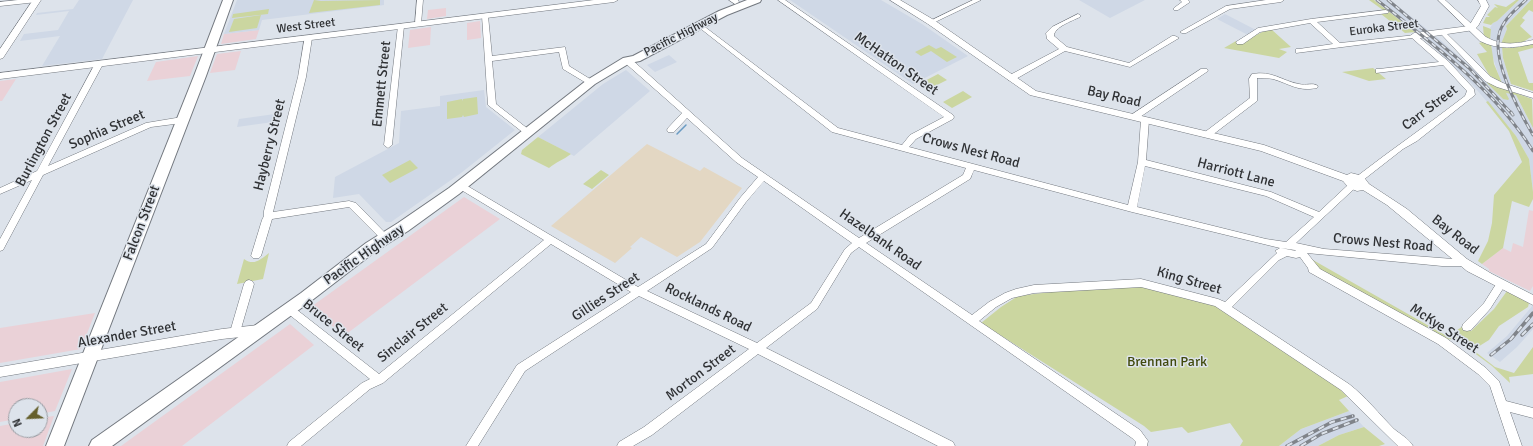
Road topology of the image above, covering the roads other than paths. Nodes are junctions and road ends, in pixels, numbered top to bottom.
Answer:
1 (37, 0) edge
2 (228, 0) edge
3 (420, 0) edge
4 (613, 0) edge
5 (756, 0) edge
6 (781, 0) edge
7 (894, 0) edge
8 (978, 0) edge
9 (1183, 0) edge
10 (1281, 0) edge
11 (1441, 0) edge
12 (1482, 0) edge
13 (736, 1) edge
14 (0, 4) edge
15 (1176, 9) dead end
16 (1386, 12) dead end
17 (485, 16) junction
18 (1078, 16) dead end
19 (1310, 21) junction
20 (931, 22) junction
21 (418, 24) junction
22 (699, 25) junction
23 (401, 26) junction
24 (1471, 28) junction
25 (1184, 32) dead end
26 (1443, 33) junction
27 (1414, 36) junction
28 (308, 38) junction
29 (1176, 38) dead end
30 (1240, 42) dead end
31 (1533, 42) edge
32 (1339, 46) junction
33 (1064, 49) junction
34 (209, 50) junction
35 (1299, 51) dead end
36 (0, 56) edge
37 (488, 59) junction
38 (627, 60) junction
39 (1445, 63) junction
40 (99, 64) junction
41 (1204, 71) dead end
42 (1379, 71) dead end
43 (0, 76) edge
44 (1011, 78) junction
45 (591, 82) junction
46 (1314, 86) dead end
47 (1533, 96) edge
48 (687, 114) junction
49 (1134, 117) junction
50 (182, 120) junction
51 (1145, 120) junction
52 (671, 130) dead end
53 (528, 132) junction
54 (1208, 134) junction
55 (388, 144) dead end
56 (904, 148) junction
57 (1142, 162) junction
58 (971, 166) junction
59 (42, 173) junction
60 (763, 177) junction
61 (1356, 183) junction
62 (461, 186) junction
63 (0, 191) edge
64 (1132, 208) junction
65 (270, 216) junction
66 (1321, 216) junction
67 (385, 238) junction
68 (550, 240) junction
69 (859, 242) junction
70 (0, 248) edge
71 (1290, 249) junction
72 (256, 256) dead end
73 (1463, 262) junction
74 (249, 284) dead end
75 (1501, 284) junction
76 (640, 292) junction
77 (1530, 298) edge
78 (1226, 307) junction
79 (289, 309) junction
80 (972, 321) junction
81 (1467, 327) dead end
82 (259, 330) junction
83 (235, 332) junction
84 (758, 349) junction
85 (90, 356) junction
86 (0, 372) edge
87 (379, 380) junction
88 (1503, 405) junction
89 (1533, 413) edge
90 (60, 441) edge
91 (103, 442) edge
92 (640, 442) edge
93 (89, 446) edge
94 (294, 446) edge
95 (472, 446) edge
96 (623, 446) edge
97 (949, 446) edge
98 (1141, 446) edge
99 (1407, 446) edge
100 (1516, 446) edge

1 - 14 street
1 - 36 street
2 - 34 main road, Falcon Street
3 - 21 street
4 - 17 street, West Street
5 - 22 main road, Pacific Highway
6 - 56 street, McHatton Street
7 - 20 street, Bay Road
8 - 20 street
9 - 15 street
10 - 25 street
11 - 24 street
12 - 24 street
13 - 38 main road, Pacific Highway
16 - 19 street
17 - 21 street, West Street
17 - 37 street
18 - 33 street
19 - 30 street
19 - 32 street
20 - 44 street, Bay Road
21 - 23 street, West Street
22 - 38 main road, Pacific Highway
22 - 56 street, Crows Nest Road
23 - 28 street, West Street
23 - 55 street, Emmett Street
24 - 26 street, Euroka Street
24 - 31 street
26 - 27 street, Euroka Street
26 - 47 street
27 - 32 street, Euroka Street
27 - 39 street, Carr Street
28 - 34 street, West Street
28 - 65 street, Hayberry Street
29 - 33 street
32 - 35 street, Euroka Street
33 - 44 street
34 - 40 street, West Street
34 - 50 main road, Falcon Street
37 - 45 street
37 - 53 street
38 - 45 main road, Pacific Highway
38 - 48 street, Hazelbank Road
39 - 42 street
39 - 61 street, Carr Street
40 - 43 street, West Street
40 - 59 street, Burlington Street
41 - 49 street
44 - 49 street, Bay Road
45 - 53 main road, Pacific Highway
46 - 54 street
48 - 52 street
48 - 60 street, Hazelbank Road
49 - 51 street, Bay Road
50 - 59 street, Sophia Street
50 - 85 main road, Falcon Street
51 - 54 street, Bay Road
51 - 57 street
53 - 62 main road, Pacific Highway
54 - 61 street, Bay Road
56 - 58 street, Crows Nest Road
57 - 64 street
57 - 66 street, Harriott Lane
58 - 64 street, Crows Nest Road
58 - 69 street, Morton Street
59 - 63 street, Sophia Street
59 - 70 street, Burlington Street
60 - 69 street, Hazelbank Road
60 - 76 street, Gillies Street
61 - 66 street, Carr Street
61 - 73 street, Bay Road
62 - 67 main road, Pacific Highway
62 - 68 street, Rocklands Road
64 - 71 street, Crows Nest Road
65 - 67 street
65 - 72 street, Hayberry Street
66 - 71 street, Carr Street
67 - 79 main road, Pacific Highway
68 - 76 street, Rocklands Road
68 - 87 street, Sinclair Street
69 - 80 street, Hazelbank Road
69 - 84 street, Morton Street
71 - 73 street, Crows Nest Road
71 - 78 street, Carr Street
71 - 88 street, McKye Street
73 - 75 street, Bay Road
74 - 83 street
75 - 77 street, Bay Road
75 - 81 street
76 - 84 street, Rocklands Road
76 - 95 street, Gillies Street
78 - 80 street, King Street
78 - 99 street, King Street
79 - 82 main road, Pacific Highway
79 - 87 street, Bruce Street
80 - 98 street, Hazelbank Road
82 - 83 street, Alexander Street
82 - 91 main road, Pacific Highway
83 - 85 street, Alexander Street
84 - 92 street, Morton Street
84 - 97 street, Rocklands Road
85 - 86 street, Alexander Street
85 - 90 main road, Falcon Street
87 - 94 street, Sinclair Street
88 - 89 street
88 - 100 street, McKye Street
91 - 93 main road, Pacific Highway
92 - 96 street, Morton Street

